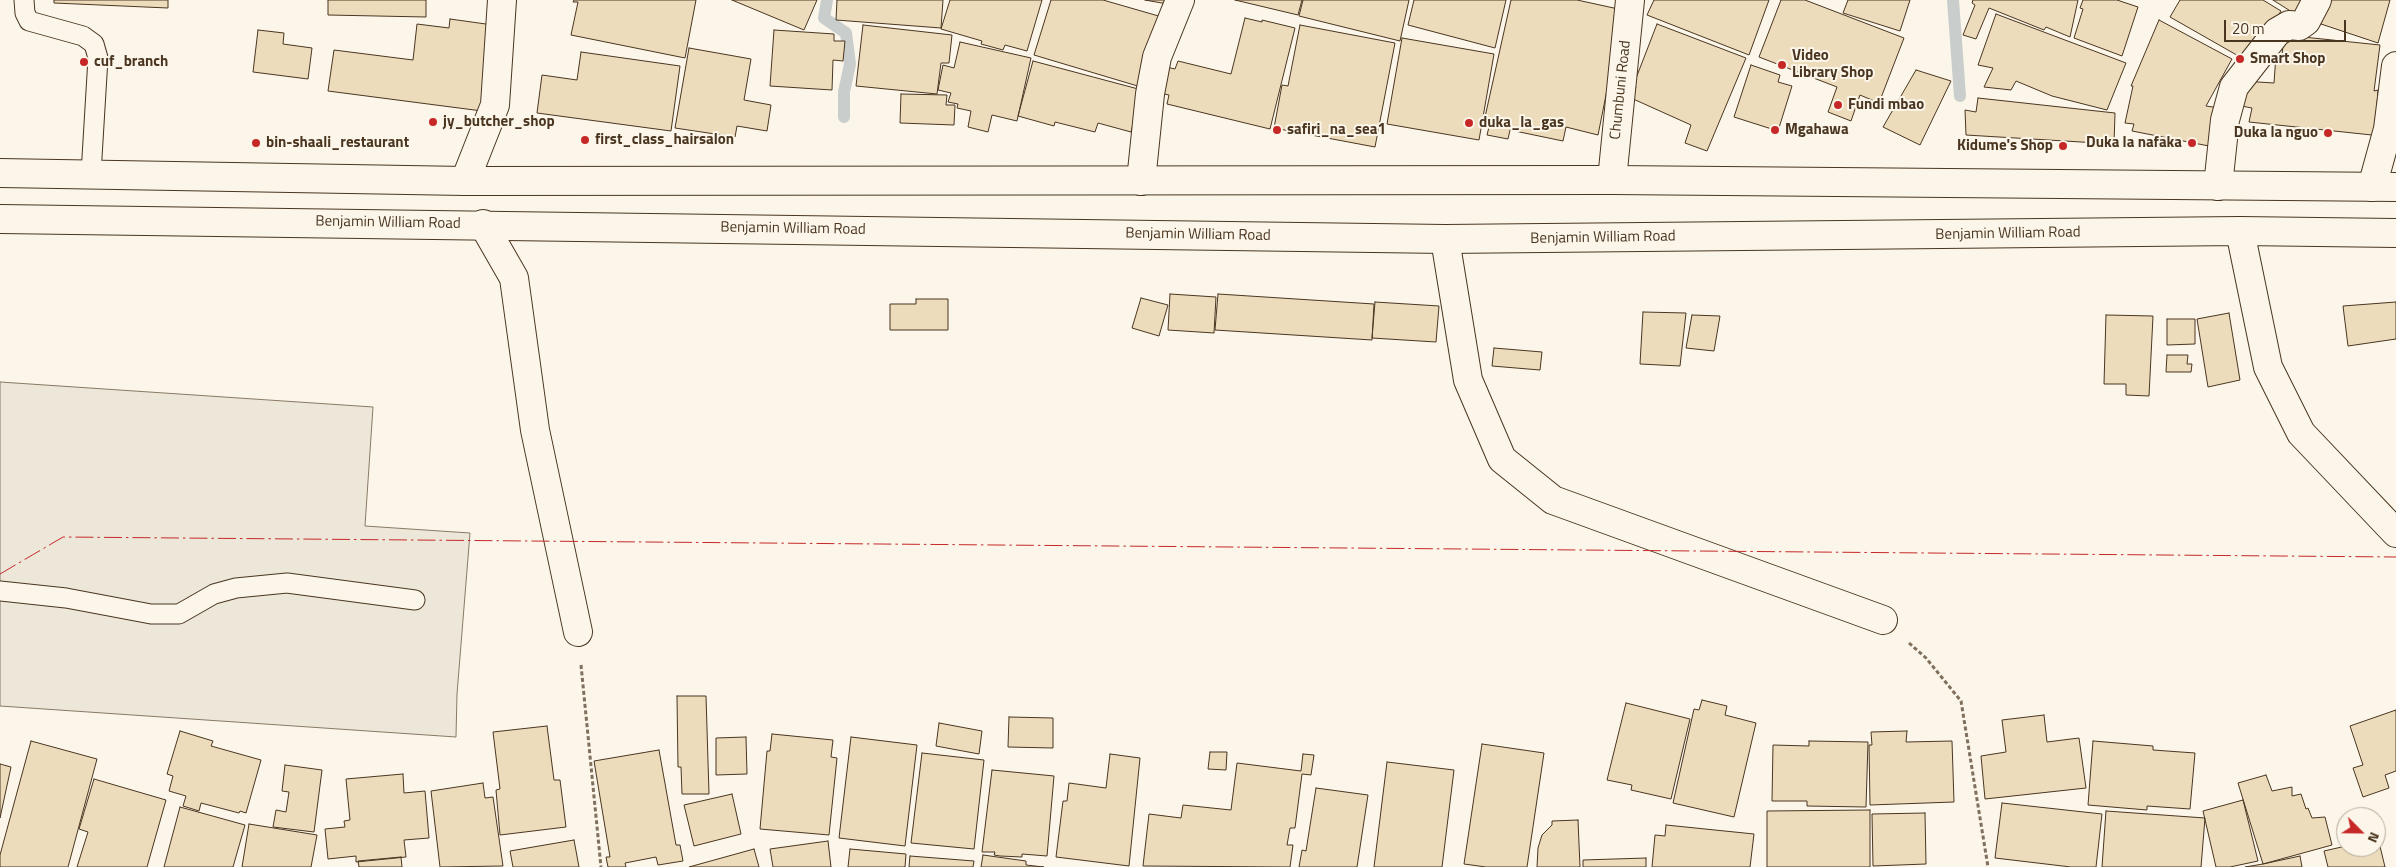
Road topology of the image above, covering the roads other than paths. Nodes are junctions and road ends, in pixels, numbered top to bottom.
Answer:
1 (24, 0) edge
2 (502, 0) edge
3 (1180, 0) edge
4 (1630, 0) edge
5 (2317, 0) edge
6 (2396, 66) edge
7 (0, 173) edge
8 (91, 174) junction
9 (1612, 180) junction
10 (465, 181) junction
11 (1141, 181) junction
12 (2218, 186) junction
13 (2384, 187) edge
14 (0, 219) edge
15 (483, 224) junction
16 (2240, 232) junction
17 (2396, 233) edge
18 (1444, 239) junction
19 (2396, 533) edge
20 (0, 591) edge
21 (414, 600) dead end
22 (1883, 620) road end
23 (578, 632) road end

1 - 8 lane
2 - 10 main road
3 - 11 main road
4 - 9 main road, Chumbuni Road
5 - 12 main road
6 - 13 main road
7 - 8 main road
8 - 10 main road
9 - 11 main road
9 - 12 main road
10 - 11 main road
12 - 13 main road
14 - 15 main road, Benjamin William Road
15 - 18 main road, Benjamin William Road
15 - 23 main road
16 - 17 main road, Benjamin William Road
16 - 18 main road, Benjamin William Road
16 - 19 main road
18 - 22 main road
20 - 21 lane

